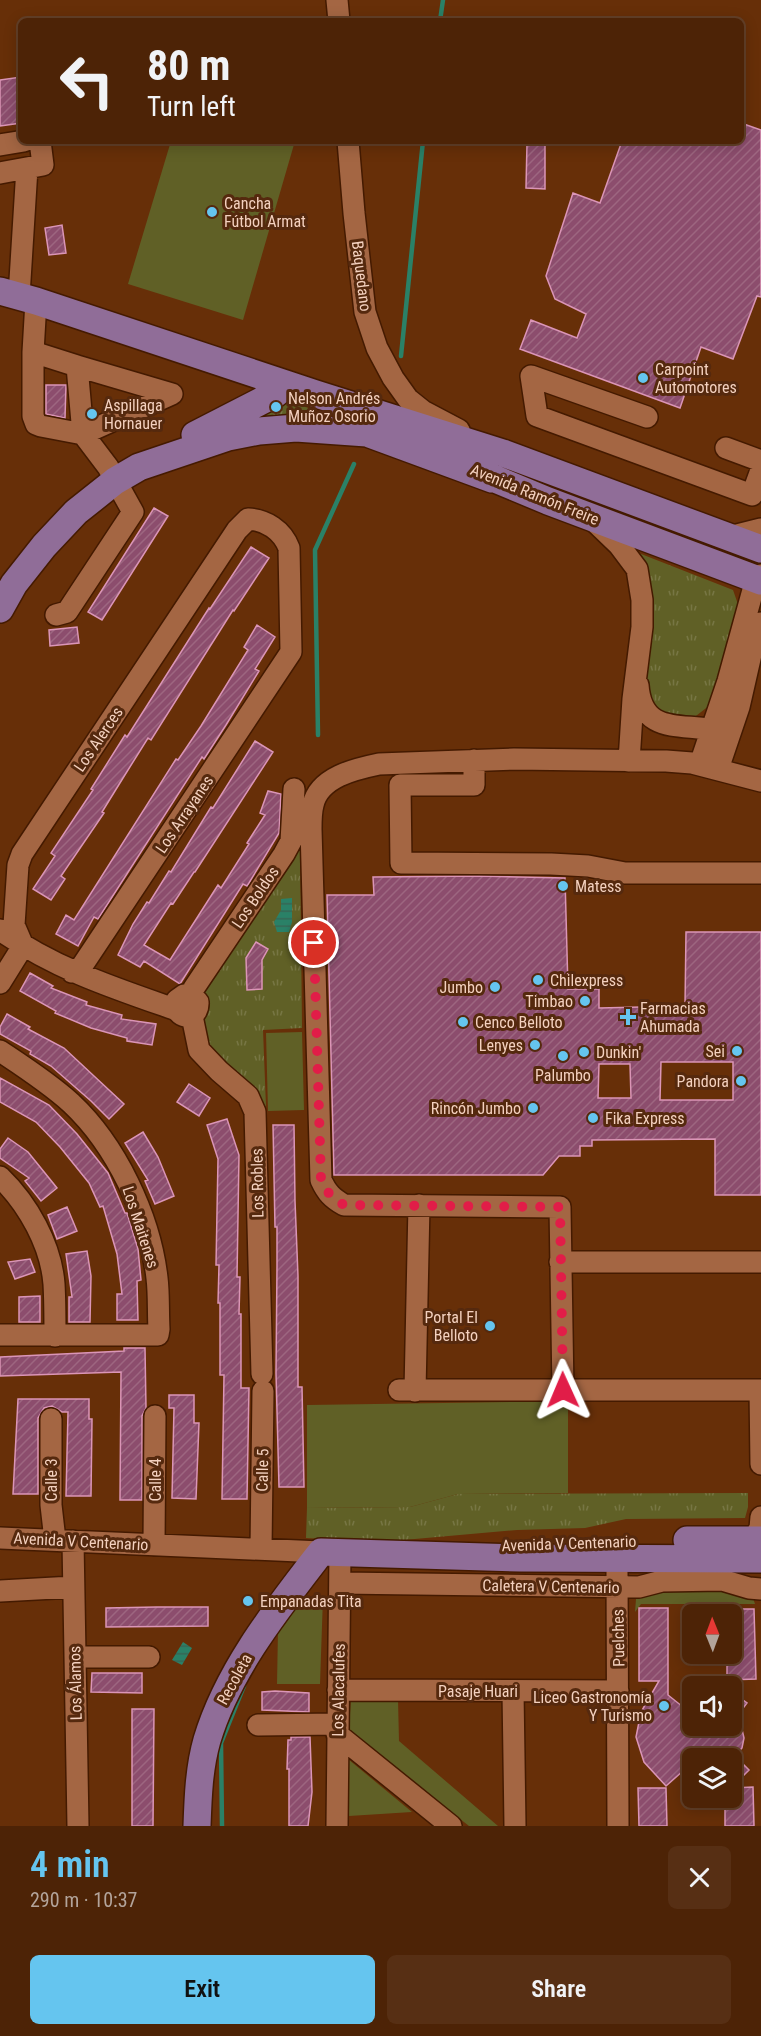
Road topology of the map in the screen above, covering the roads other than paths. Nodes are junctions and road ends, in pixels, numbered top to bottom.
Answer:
1 (337, 0) edge
2 (339, 18) edge
3 (18, 142) edge
4 (40, 144) edge
5 (348, 144) edge
6 (0, 145) edge
7 (27, 168) junction
8 (0, 173) edge
9 (18, 296) edge
10 (33, 352) junction
11 (77, 366) junction
12 (286, 385) junction
13 (316, 394) junction
14 (647, 417) dead end
15 (83, 434) junction
16 (726, 448) dead end
17 (503, 453) junction
18 (761, 461) edge
19 (139, 466) junction
20 (761, 470) edge
21 (492, 479) junction
22 (116, 481) junction
23 (591, 517) junction
24 (761, 529) edge
25 (729, 537) junction
26 (761, 549) edge
27 (759, 578) edge
28 (0, 609) edge
29 (56, 615) dead end
30 (761, 624) edge
31 (291, 652) joint
32 (756, 657) edge
33 (637, 661) junction
34 (721, 732) junction
35 (474, 760) junction
36 (629, 761) junction
37 (709, 766) junction
38 (761, 781) edge
39 (294, 789) dead end
40 (761, 873) edge
41 (5, 923) edge
42 (23, 946) junction
43 (77, 969) junction
44 (0, 983) edge
45 (185, 1005) junction
46 (0, 1051) edge
47 (0, 1177) edge
48 (418, 1205) junction
49 (560, 1262) junction
50 (761, 1262) edge
51 (0, 1335) edge
52 (55, 1336) junction
53 (262, 1383) joint
54 (563, 1390) junction
55 (761, 1390) edge
56 (155, 1416) dead end
57 (51, 1419) dead end
58 (761, 1464) edge
59 (0, 1538) edge
60 (759, 1539) edge
61 (64, 1541) junction
62 (153, 1545) junction
63 (261, 1549) junction
64 (331, 1553) junction
65 (377, 1554) junction
66 (617, 1559) junction
67 (340, 1583) junction
68 (617, 1586) junction
69 (73, 1587) junction
70 (761, 1589) edge
71 (0, 1591) edge
72 (75, 1657) junction
73 (149, 1657) dead end
74 (338, 1690) junction
75 (513, 1691) junction
76 (618, 1691) junction
77 (258, 1725) dead end
78 (337, 1729) junction
79 (78, 1826) edge
80 (196, 1826) edge
81 (338, 1826) edge
82 (451, 1826) edge
83 (515, 1826) edge
84 (618, 1826) edge

1 - 2 street
3 - 6 street
4 - 7 street
5 - 17 street, Baquedano
7 - 8 street
7 - 9 street
9 - 10 street
9 - 12 main road, Avenida Ramón Freire
10 - 11 street
10 - 15 street
11 - 15 street
11 - 15 street
12 - 13 main road, Avenida Ramón Freire
12 - 19 main road
13 - 17 main road, Avenida Ramón Freire
13 - 21 main road, Avenida Ramón Freire
14 - 20 street
15 - 22 street
16 - 18 street
17 - 25 main road, Avenida Ramón Freire
19 - 21 main road
19 - 22 main road
21 - 23 main road, Avenida Ramón Freire
22 - 28 main road
22 - 29 street
23 - 27 main road, Avenida Ramón Freire
23 - 33 street
24 - 25 street
25 - 26 main road, Avenida Ramón Freire
27 - 34 street
30 - 32 street
31 - 41 street, Los Alerces
31 - 43 street, Los Arrayanes
32 - 34 street
33 - 34 street
33 - 36 street
34 - 37 street
35 - 36 street
35 - 40 street
35 - 48 street
36 - 37 street
37 - 38 street
39 - 45 street, Los Boldos
41 - 42 street, Los Alerces
41 - 43 street
42 - 43 street
42 - 44 street
43 - 45 street
45 - 53 street, Los Robles
46 - 52 street, Los Maitenes
47 - 52 street
48 - 49 street
48 - 54 street
49 - 50 street
49 - 54 street
51 - 52 street, Los Maitenes
53 - 63 street, Calle 5
54 - 55 street
55 - 58 street
56 - 62 street, Calle 4
57 - 61 street, Calle 3
59 - 61 street, Avenida V Centenario
60 - 65 main road, Avenida V Centenario
60 - 66 main road, Avenida V Centenario
61 - 62 street, Avenida V Centenario
61 - 69 street, Los Álamos
62 - 63 street, Avenida V Centenario
63 - 64 street, Avenida V Centenario
64 - 65 main road, Avenida V Centenario
64 - 67 street, Los Alacalufes
64 - 80 main road, Recoleta
65 - 66 main road, Avenida V Centenario
66 - 68 street, Puelches
67 - 68 street, Caletera V Centenario
67 - 74 street, Los Alacalufes
68 - 70 street, Caletera V Centenario
68 - 76 street, Puelches
69 - 71 street
69 - 72 street, Los Álamos
72 - 73 street
72 - 79 street, Los Álamos
74 - 75 street, Pasaje Huari
74 - 78 street, Los Alacalufes
75 - 76 street, Pasaje Huari
75 - 83 street
76 - 84 street, Puelches
77 - 78 street
78 - 81 street, Los Alacalufes
78 - 82 street

